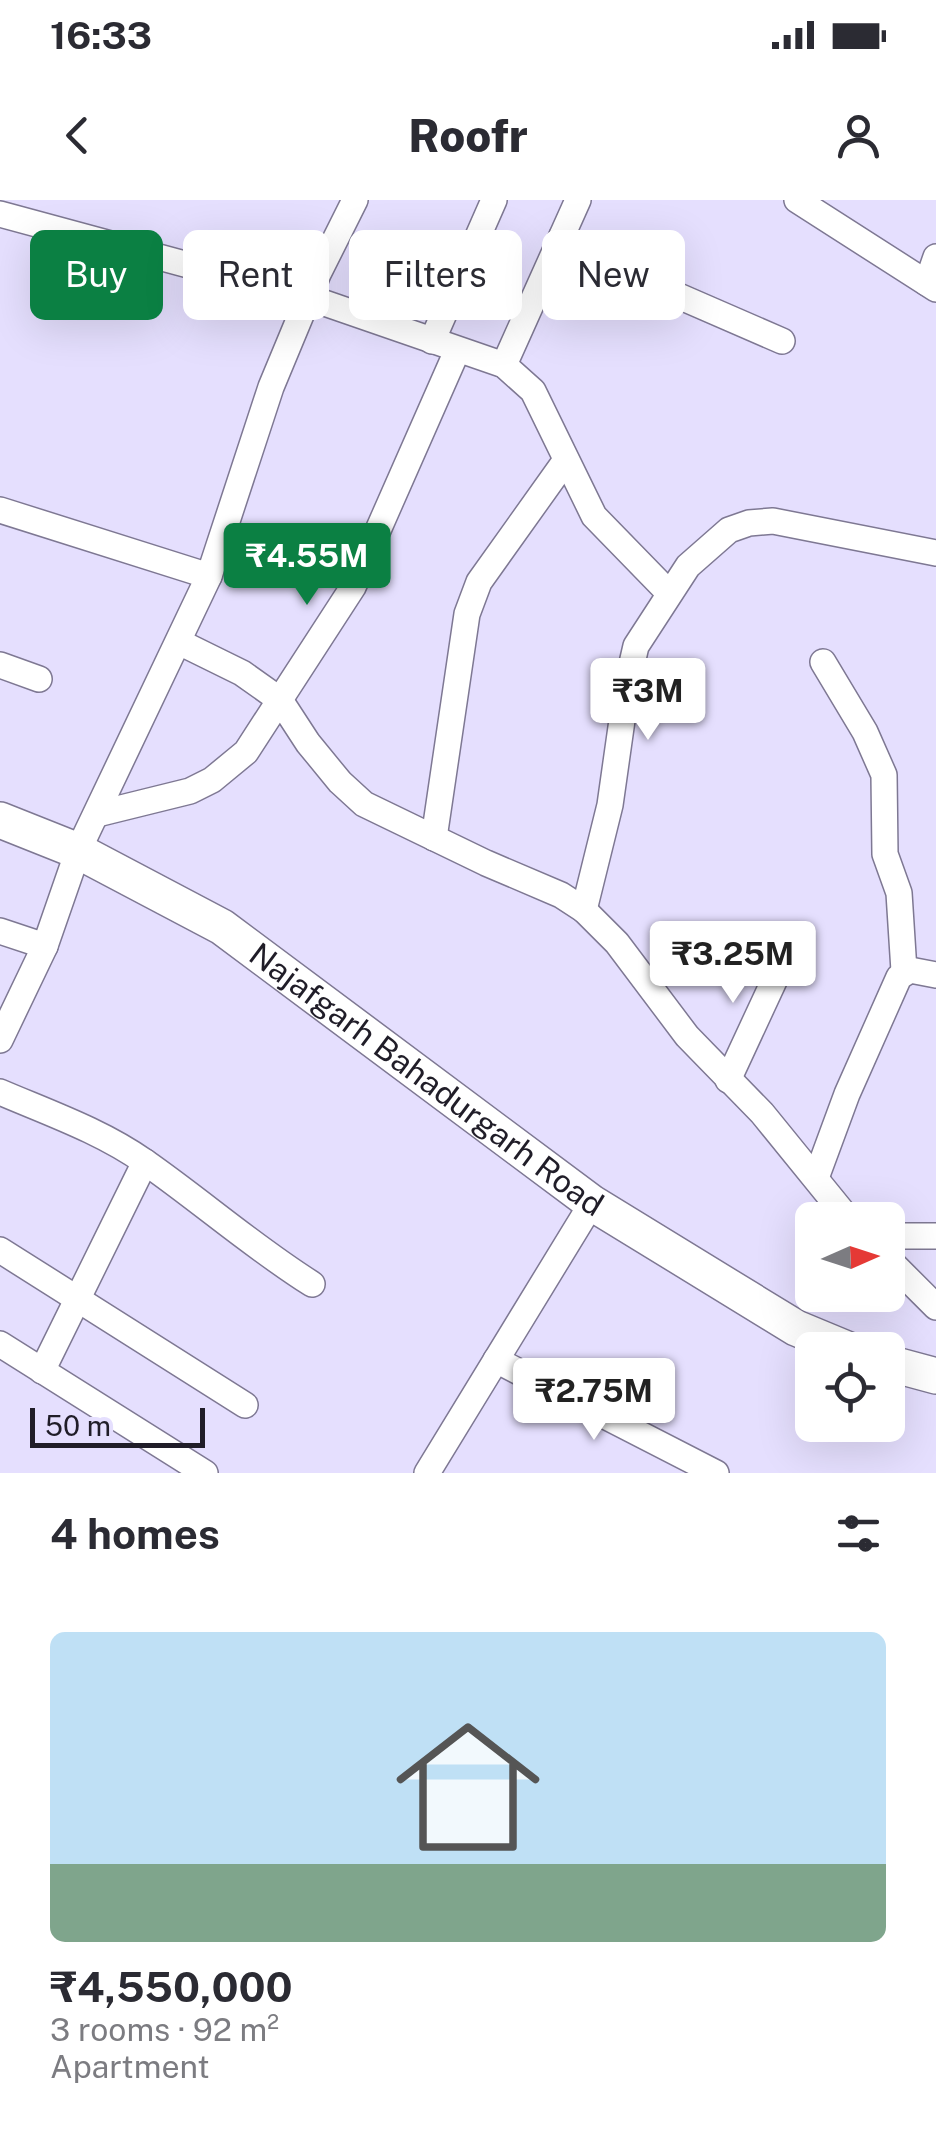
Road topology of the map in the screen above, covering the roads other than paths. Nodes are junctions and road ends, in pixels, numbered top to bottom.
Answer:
1 (355, 200) edge
2 (494, 200) edge
3 (578, 200) edge
4 (797, 200) edge
5 (0, 214) edge
6 (565, 230) edge
7 (329, 252) edge
8 (936, 257) edge
9 (183, 264) edge
10 (542, 280) edge
11 (932, 286) edge
12 (685, 299) edge
13 (329, 305) edge
14 (301, 320) edge
15 (432, 341) junction
16 (782, 341) dead end
17 (457, 351) junction
18 (504, 365) junction
19 (566, 460) junction
20 (0, 510) edge
21 (936, 553) edge
22 (209, 576) junction
23 (669, 592) junction
24 (180, 642) junction
25 (823, 662) dead end
26 (0, 665) edge
27 (38, 680) dead end
28 (280, 700) junction
29 (97, 814) junction
30 (0, 820) edge
31 (434, 838) junction
32 (78, 851) junction
33 (584, 910) junction
34 (0, 932) edge
35 (45, 946) junction
36 (786, 954) dead end
37 (904, 971) junction
38 (936, 975) edge
39 (0, 1040) edge
40 (728, 1080) junction
41 (0, 1092) edge
42 (145, 1162) junction
43 (816, 1178) junction
44 (835, 1202) edge
45 (592, 1203) junction
46 (905, 1236) edge
47 (936, 1236) edge
48 (0, 1250) edge
49 (905, 1276) edge
50 (312, 1284) dead end
51 (77, 1300) junction
52 (936, 1307) edge
53 (806, 1332) edge
54 (0, 1344) edge
55 (496, 1360) junction
56 (905, 1367) edge
57 (42, 1370) junction
58 (936, 1376) edge
59 (246, 1405) dead end
60 (429, 1472) edge
61 (205, 1473) edge
62 (716, 1473) edge

1 - 7 street
2 - 15 street
3 - 6 street
4 - 11 street
5 - 9 street
8 - 11 street
10 - 18 street
12 - 16 street
13 - 15 street
14 - 22 street
15 - 17 street
17 - 18 street
17 - 28 street
18 - 19 street
19 - 23 street
19 - 31 street
20 - 22 street
21 - 23 street
22 - 24 street
23 - 33 street
24 - 28 street
24 - 29 street
25 - 37 street
26 - 27 street
28 - 29 street
28 - 31 street
29 - 32 street
30 - 32 street, Najafgarh Bahadurgarh Road
31 - 33 street
32 - 35 street
32 - 45 street, Najafgarh Bahadurgarh Road
33 - 40 street
34 - 35 street
35 - 39 street
36 - 40 street
37 - 38 street
37 - 43 street
40 - 43 street
41 - 42 street
42 - 50 street
42 - 51 street
43 - 44 street
45 - 53 street, Najafgarh Bahadurgarh Road
45 - 55 street
46 - 47 street
48 - 51 street
49 - 52 street
51 - 57 street
51 - 59 street
54 - 57 street
55 - 60 street
55 - 62 street
56 - 58 street
57 - 61 street

